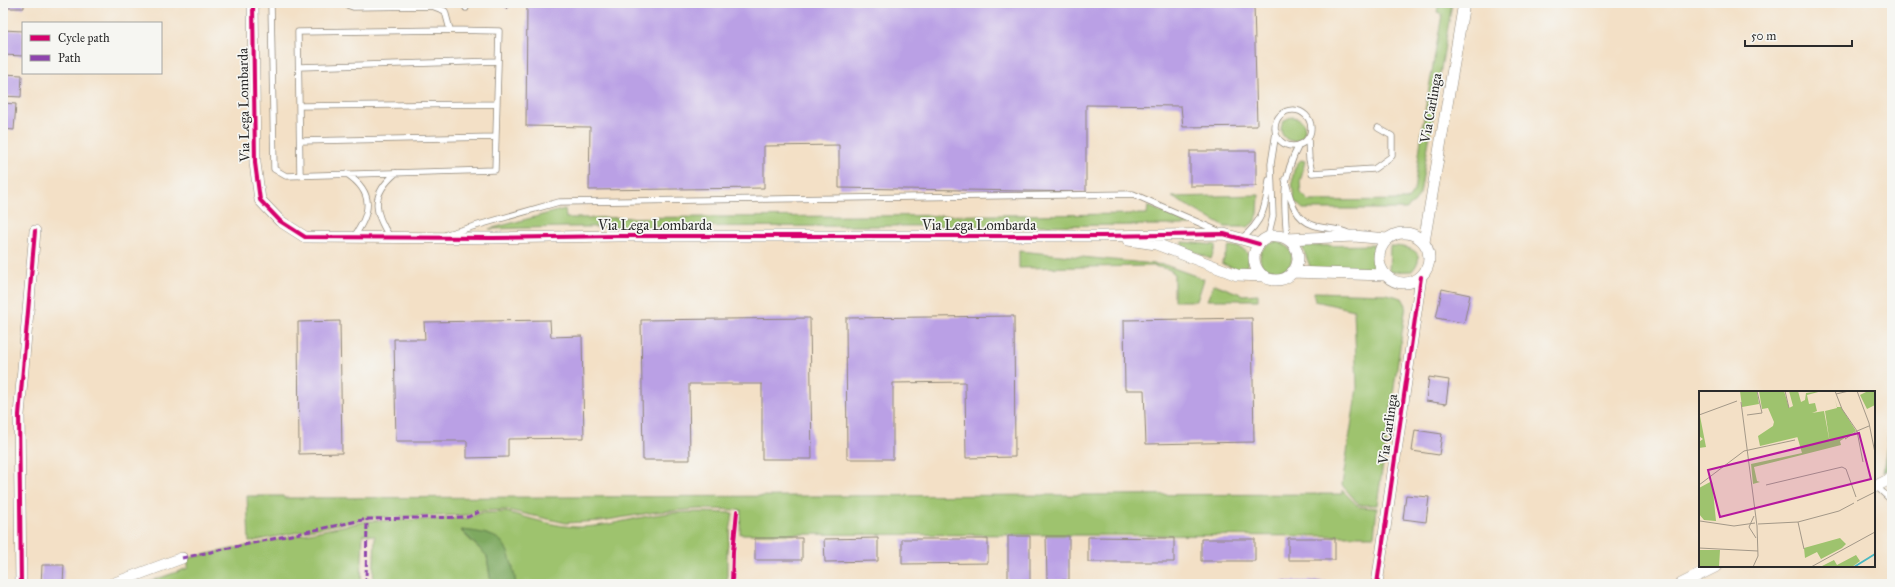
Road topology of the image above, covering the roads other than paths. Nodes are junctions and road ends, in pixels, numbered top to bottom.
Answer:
1 (253, 3) edge
2 (271, 3) edge
3 (341, 3) edge
4 (1464, 3) edge
5 (450, 30) junction
6 (498, 61) junction
7 (299, 67) junction
8 (497, 104) junction
9 (299, 106) junction
10 (1378, 128) dead end
11 (1276, 132) junction
12 (496, 137) junction
13 (1308, 138) junction
14 (300, 141) junction
15 (1299, 145) junction
16 (1271, 164) junction
17 (396, 173) junction
18 (347, 174) junction
19 (300, 176) junction
20 (1285, 179) junction
21 (35, 231) dead end
22 (1224, 234) junction
23 (1102, 236) junction
24 (1354, 236) junction
25 (1287, 238) junction
26 (353, 239) junction
27 (391, 239) junction
28 (431, 239) junction
29 (1241, 239) junction
30 (1387, 239) junction
31 (1263, 241) junction
32 (1424, 242) junction
33 (1292, 272) junction
34 (1384, 275) junction
35 (1264, 276) junction
36 (1421, 277) junction
37 (1892, 478) edge
38 (1875, 487) edge
39 (1892, 501) edge
40 (182, 558) dead end
41 (1715, 567) edge
42 (21, 584) edge
43 (112, 584) edge
44 (1377, 584) edge
45 (1681, 584) edge

1 - 26 street, Via Lega Lombarda
2 - 19 lane
3 - 5 lane
4 - 32 street, Via Carlinga
5 - 6 lane
5 - 7 lane
6 - 7 lane
6 - 8 lane
7 - 9 lane
8 - 9 lane
8 - 12 lane
9 - 14 lane
10 - 13 lane
11 - 13 lane
11 - 15 lane
11 - 16 lane
12 - 14 lane
12 - 17 lane
13 - 15 lane
14 - 19 lane
15 - 20 lane
16 - 29 lane
16 - 31 lane
17 - 18 lane
17 - 27 lane
18 - 19 lane
18 - 26 lane
20 - 24 lane
20 - 25 lane
21 - 42 street
22 - 23 street, Via Lega Lombarda
22 - 28 lane
22 - 29 street, Via Lega Lombarda
23 - 28 street, Via Lega Lombarda
23 - 35 street, Via Lega Lombarda
24 - 25 street, Via Lega Lombarda
24 - 30 street, Via Lega Lombarda
25 - 31 street, Via Lega Lombarda
25 - 33 street
26 - 27 street, Via Lega Lombarda
27 - 28 street, Via Lega Lombarda
29 - 31 street, Via Lega Lombarda
30 - 32 street
30 - 34 street
31 - 35 street
32 - 36 street, Via Carlinga
33 - 34 street, Via Lega Lombarda
33 - 35 street, Via Lega Lombarda
34 - 36 street
36 - 44 street, Via Carlinga
37 - 38 street
38 - 39 lane
40 - 43 street
41 - 45 street

